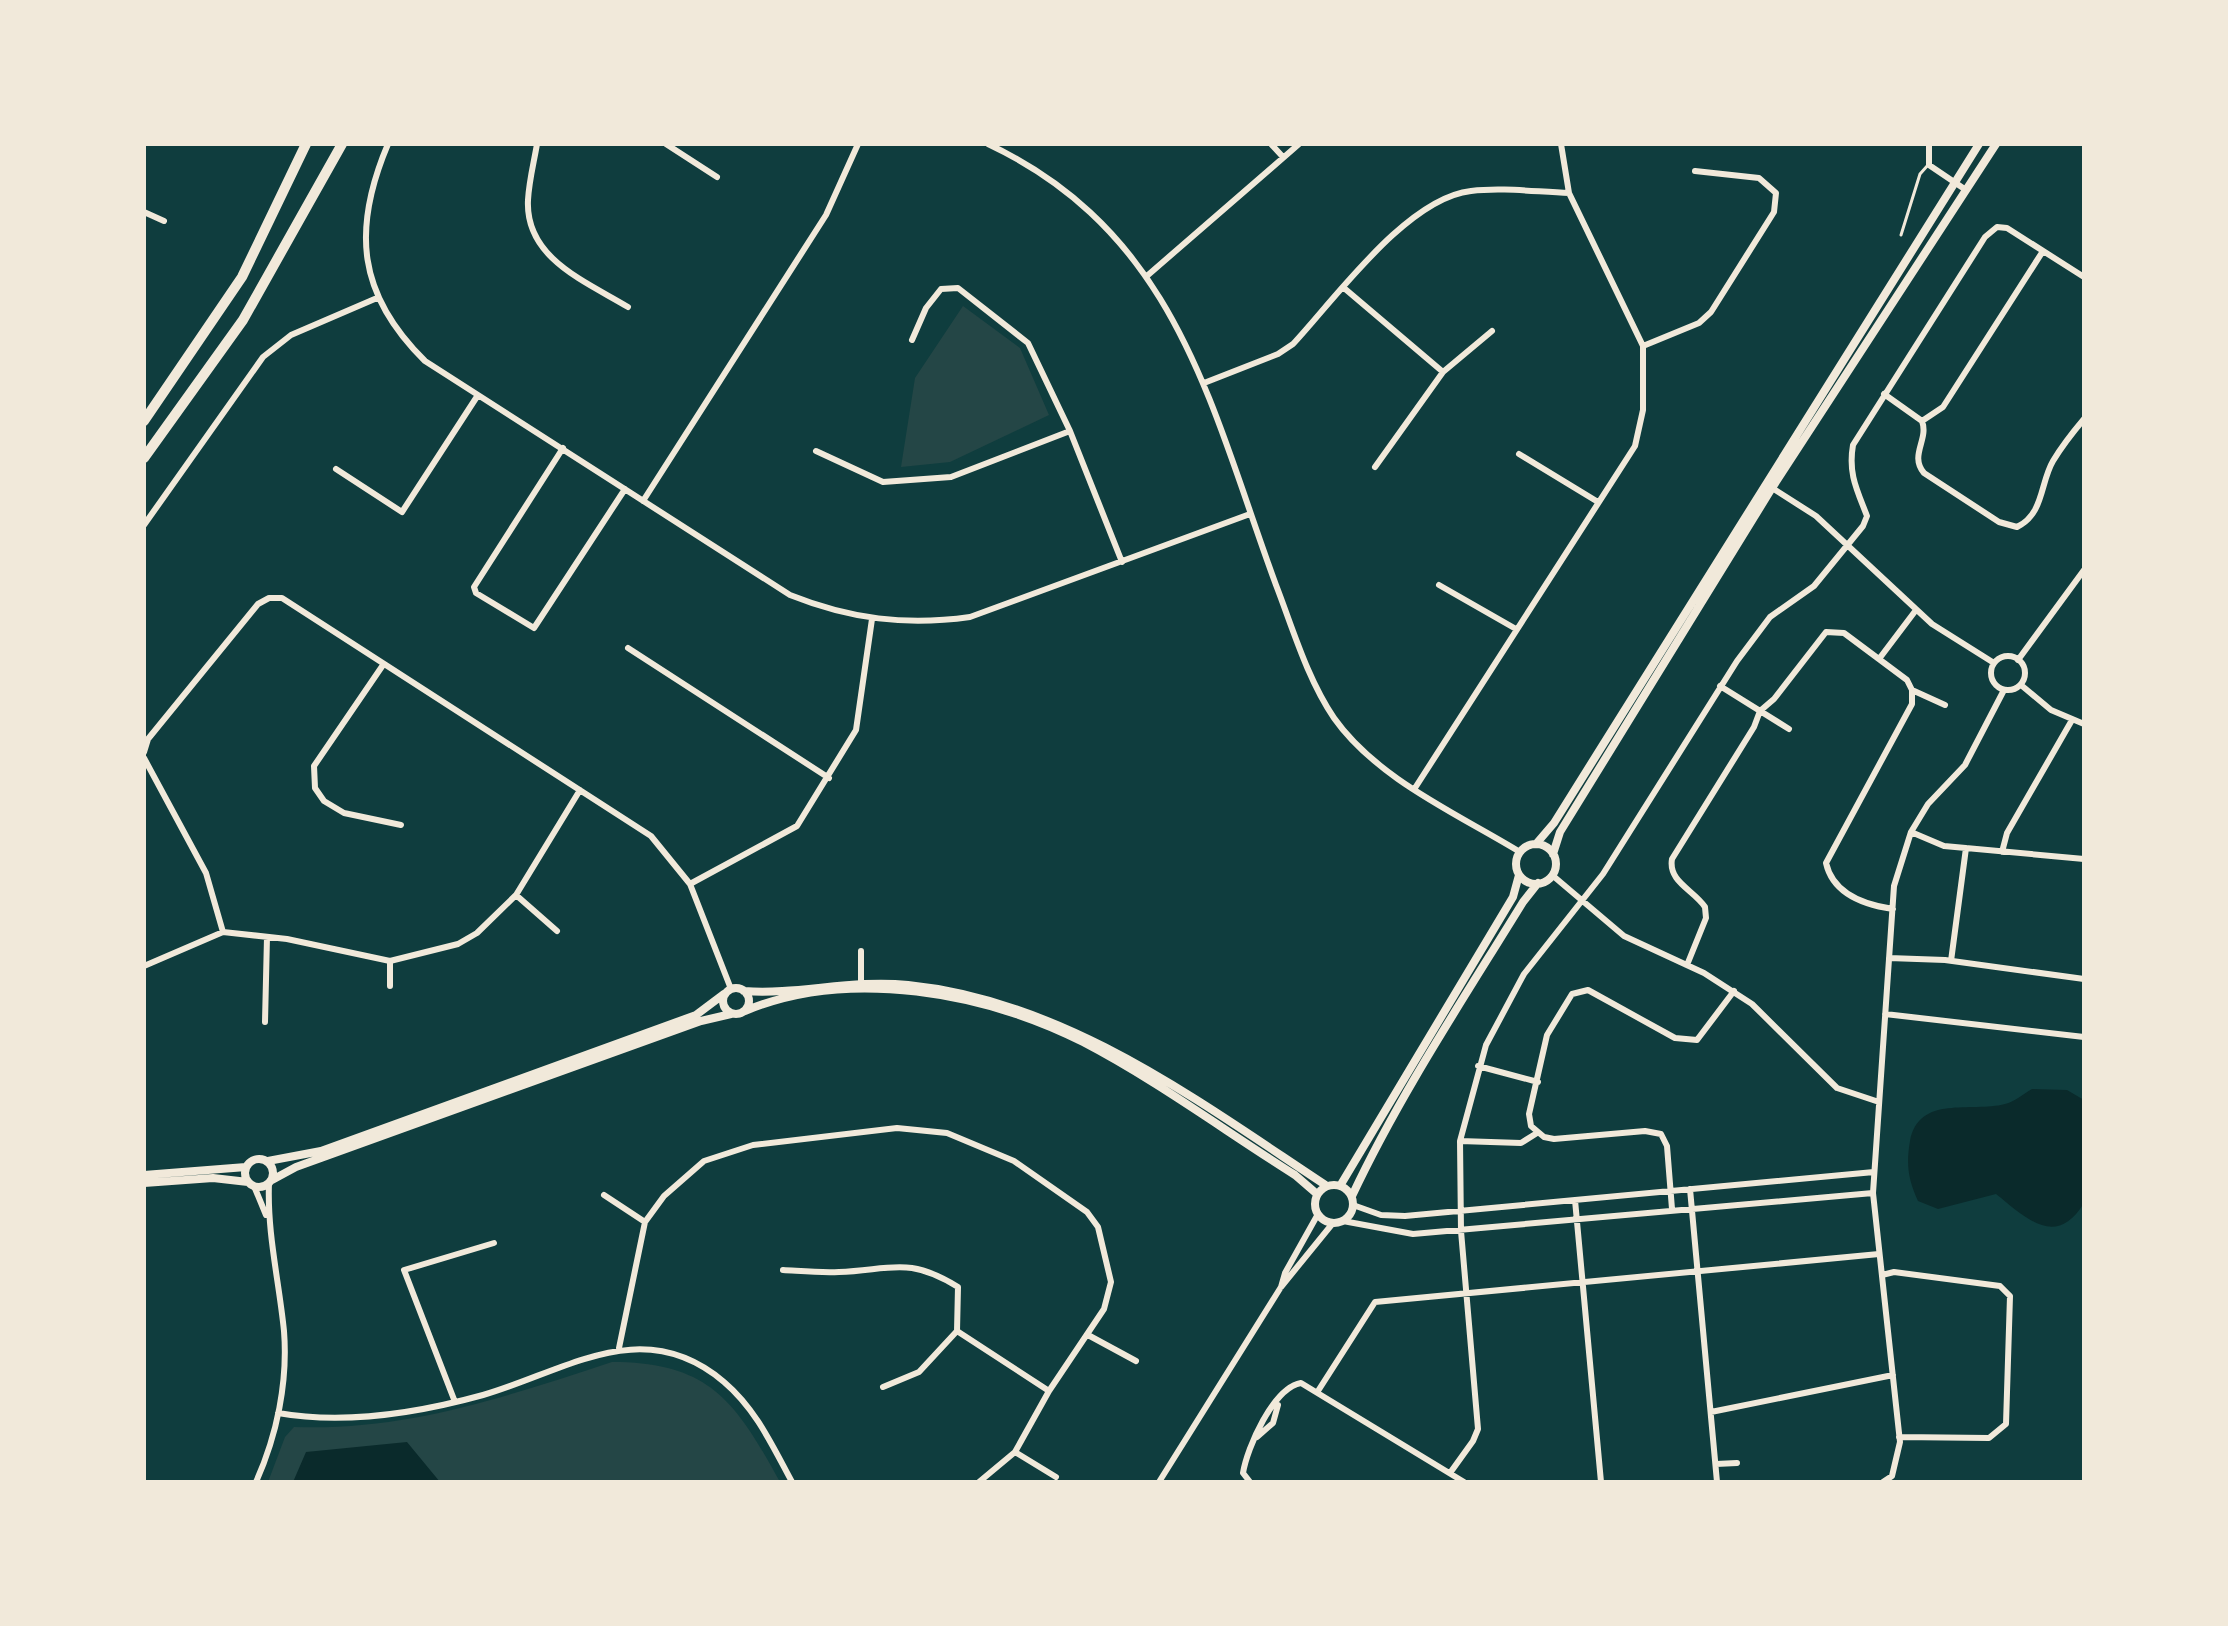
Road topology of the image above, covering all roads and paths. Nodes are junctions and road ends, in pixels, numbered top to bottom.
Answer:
1 (306, 144) edge
2 (342, 144) edge
3 (388, 144) edge
4 (537, 144) edge
5 (666, 144) edge
6 (858, 144) edge
7 (988, 144) edge
8 (1271, 144) edge
9 (1299, 144) edge
10 (1561, 144) edge
11 (1929, 144) edge
12 (1979, 144) edge
13 (1996, 144) edge
14 (1283, 157) junction
15 (1929, 165) junction
16 (1695, 171) dead end
17 (717, 177) dead end
18 (1954, 183) junction
19 (1966, 190) junction
20 (1569, 193) junction
21 (144, 212) edge
22 (164, 221) dead end
23 (1901, 235) dead end
24 (2043, 251) junction
25 (1148, 275) junction
26 (2084, 277) edge
27 (1344, 288) junction
28 (377, 298) junction
29 (628, 307) dead end
30 (1492, 331) dead end
31 (912, 340) dead end
32 (1643, 346) junction
33 (1443, 372) junction
34 (1204, 383) junction
35 (1884, 394) junction
36 (478, 395) junction
37 (2084, 419) edge
38 (144, 421) edge
39 (1922, 421) junction
40 (1070, 431) junction
41 (563, 448) junction
42 (816, 451) dead end
43 (1519, 454) dead end
44 (144, 458) edge
45 (1375, 467) dead end
46 (336, 469) dead end
47 (1768, 485) junction
48 (625, 489) junction
49 (643, 501) junction
50 (1598, 502) junction
51 (1250, 514) junction
52 (144, 525) edge
53 (1848, 547) junction
54 (1122, 562) junction
55 (2084, 570) edge
56 (2076, 583) junction
57 (1439, 585) dead end
58 (2084, 588) edge
59 (1916, 610) junction
60 (872, 619) junction
61 (1516, 629) junction
62 (628, 648) dead end
63 (1879, 659) junction
64 (2018, 660) junction
65 (1994, 663) junction
66 (383, 665) junction
67 (2021, 685) junction
68 (1720, 686) junction
69 (1912, 690) junction
70 (2004, 690) junction
71 (1945, 705) dead end
72 (1760, 711) junction
73 (2072, 720) junction
74 (2084, 724) edge
75 (1789, 729) dead end
76 (144, 755) edge
77 (829, 778) junction
78 (1415, 788) junction
79 (580, 790) junction
80 (401, 825) dead end
81 (1911, 832) junction
82 (1536, 844) junction
83 (1966, 848) junction
84 (1520, 852) junction
85 (2002, 852) junction
86 (1553, 854) junction
87 (2084, 859) edge
88 (1519, 875) junction
89 (1552, 875) junction
90 (1538, 883) junction
91 (690, 884) junction
92 (516, 895) junction
93 (1583, 902) junction
94 (1893, 909) junction
95 (557, 931) dead end
96 (223, 932) junction
97 (267, 937) junction
98 (861, 951) dead end
99 (1889, 958) junction
100 (390, 961) junction
101 (1951, 961) junction
102 (1687, 965) junction
103 (144, 966) edge
104 (2084, 979) edge
105 (390, 986) dead end
106 (861, 987) junction
107 (728, 991) junction
108 (744, 991) junction
109 (1734, 991) junction
110 (745, 1011) junction
111 (731, 1014) junction
112 (1885, 1014) junction
113 (265, 1022) dead end
114 (2084, 1037) edge
115 (1478, 1066) junction
116 (1538, 1082) junction
117 (1879, 1102) junction
118 (1537, 1133) junction
119 (1460, 1141) junction
120 (268, 1161) junction
121 (246, 1167) junction
122 (1874, 1172) junction
123 (144, 1175) edge
124 (270, 1181) junction
125 (144, 1183) edge
126 (251, 1184) junction
127 (1327, 1186) junction
128 (1340, 1186) junction
129 (1690, 1189) junction
130 (1671, 1191) junction
131 (1873, 1193) junction
132 (1317, 1194) junction
133 (604, 1195) dead end
134 (1575, 1200) junction
135 (1352, 1201) junction
136 (1691, 1207) junction
137 (1672, 1209) junction
138 (1460, 1211) junction
139 (1318, 1214) junction
140 (267, 1219) junction
141 (1576, 1219) junction
142 (1343, 1221) junction
143 (645, 1222) junction
144 (1333, 1223) junction
145 (1461, 1231) junction
146 (494, 1243) dead end
147 (1879, 1254) junction
148 (783, 1270) dead end
149 (1698, 1273) junction
150 (1882, 1275) junction
151 (1583, 1284) junction
152 (1281, 1287) junction
153 (1466, 1294) junction
154 (957, 1331) junction
155 (1088, 1335) junction
156 (619, 1348) junction
157 (1136, 1361) dead end
158 (1893, 1375) junction
159 (883, 1387) dead end
160 (1049, 1391) junction
161 (1318, 1391) junction
162 (455, 1402) junction
163 (1711, 1412) junction
164 (278, 1413) junction
165 (1899, 1437) junction
166 (1015, 1452) junction
167 (1737, 1463) dead end
168 (1716, 1464) junction
169 (1450, 1473) junction
170 (1056, 1477) dead end
171 (256, 1482) edge
172 (792, 1482) edge
173 (979, 1482) edge
174 (1159, 1482) edge
175 (1250, 1482) edge
176 (1464, 1482) edge
177 (1601, 1482) edge
178 (1717, 1482) edge
179 (1883, 1482) edge

1 - 38 highway
2 - 44 highway
3 - 28 street
4 - 29 street
5 - 17 street
6 - 49 street
7 - 25 street
8 - 14 street
9 - 14 street
10 - 20 street
11 - 15 street
12 - 18 main road
13 - 19 main road
14 - 25 street
15 - 18 street
15 - 23 lane
16 - 32 street
18 - 19 street
18 - 47 main road
19 - 47 main road
20 - 27 street
20 - 32 street
21 - 22 street
24 - 26 street
24 - 35 street
24 - 39 street
25 - 34 street
27 - 33 street
27 - 34 street
28 - 36 street
28 - 52 street
30 - 33 street
31 - 40 street
32 - 50 street
33 - 45 street
34 - 51 street
35 - 39 street
35 - 53 street
36 - 41 street
36 - 46 street
37 - 39 street
40 - 42 street
40 - 54 street
41 - 48 street
41 - 48 street
43 - 50 street
47 - 53 street
47 - 82 main road
47 - 86 main road
48 - 49 street
49 - 60 street
50 - 61 street
51 - 54 street
51 - 78 street
53 - 59 street
53 - 68 street
54 - 60 street
55 - 56 street
56 - 58 street
56 - 64 street
57 - 61 street
59 - 63 street
59 - 65 street
60 - 77 street
61 - 78 street
62 - 77 street
63 - 69 street
63 - 72 street
64 - 65 street
64 - 67 street
65 - 70 street
66 - 76 street
66 - 79 street
66 - 80 street
67 - 70 street
67 - 73 street
68 - 72 street
68 - 93 street
69 - 71 street
69 - 94 street
70 - 81 street
72 - 75 street
72 - 102 street
73 - 74 street
73 - 85 street
76 - 96 street
77 - 91 street
78 - 84 street
79 - 91 street
79 - 92 street
81 - 83 street
81 - 94 street
82 - 84 main road
82 - 86 main road
83 - 85 street
83 - 101 street
84 - 88 main road
85 - 87 street
86 - 89 main road
88 - 90 main road
88 - 128 main road
89 - 90 main road
89 - 93 street
90 - 135 main road
91 - 107 street
92 - 95 street
92 - 100 street
93 - 102 street
93 - 115 street
94 - 99 street
96 - 97 street
96 - 103 street
97 - 100 street
97 - 113 street
98 - 106 street
99 - 101 street
99 - 112 street
100 - 105 street
101 - 104 street
102 - 109 street
106 - 108 main road
106 - 110 main road
106 - 127 main road
106 - 132 main road
107 - 108 main road
107 - 111 main road
107 - 120 main road
108 - 110 main road
109 - 116 street
109 - 117 street
110 - 111 main road
111 - 124 main road
112 - 114 street
112 - 117 street
115 - 116 street
115 - 119 street
116 - 118 street
117 - 122 street
118 - 119 street
118 - 130 street
119 - 138 street
120 - 121 main road
120 - 124 main road
121 - 123 main road
121 - 126 main road
122 - 129 street
122 - 131 street
124 - 126 main road
124 - 140 street
125 - 126 main road
126 - 140 street
127 - 128 main road
127 - 132 main road
128 - 135 main road
129 - 130 street
129 - 136 street
130 - 134 street
130 - 137 street
131 - 136 street
131 - 147 street
132 - 139 main road
133 - 143 street
134 - 138 street
134 - 141 street
135 - 138 street
135 - 142 main road
136 - 137 street
136 - 149 street
137 - 141 street
138 - 145 street
139 - 144 main road
139 - 152 street
140 - 164 street
141 - 145 street
141 - 151 street
142 - 144 main road
142 - 145 street
143 - 155 street
143 - 156 street
144 - 152 street
145 - 153 street
146 - 162 street
147 - 149 street
147 - 150 street
148 - 154 street
149 - 151 street
149 - 163 street
150 - 158 street
150 - 165 street
151 - 153 street
151 - 177 street
152 - 174 street
153 - 161 street
153 - 169 street
154 - 159 street
154 - 160 street
155 - 157 street
155 - 160 street
156 - 162 street
156 - 172 street
158 - 163 street
158 - 165 street
160 - 166 street
161 - 169 street
161 - 175 street
162 - 164 street
163 - 168 street
164 - 171 street
165 - 179 street
166 - 170 street
166 - 173 street
167 - 168 street
168 - 178 street
169 - 176 street

